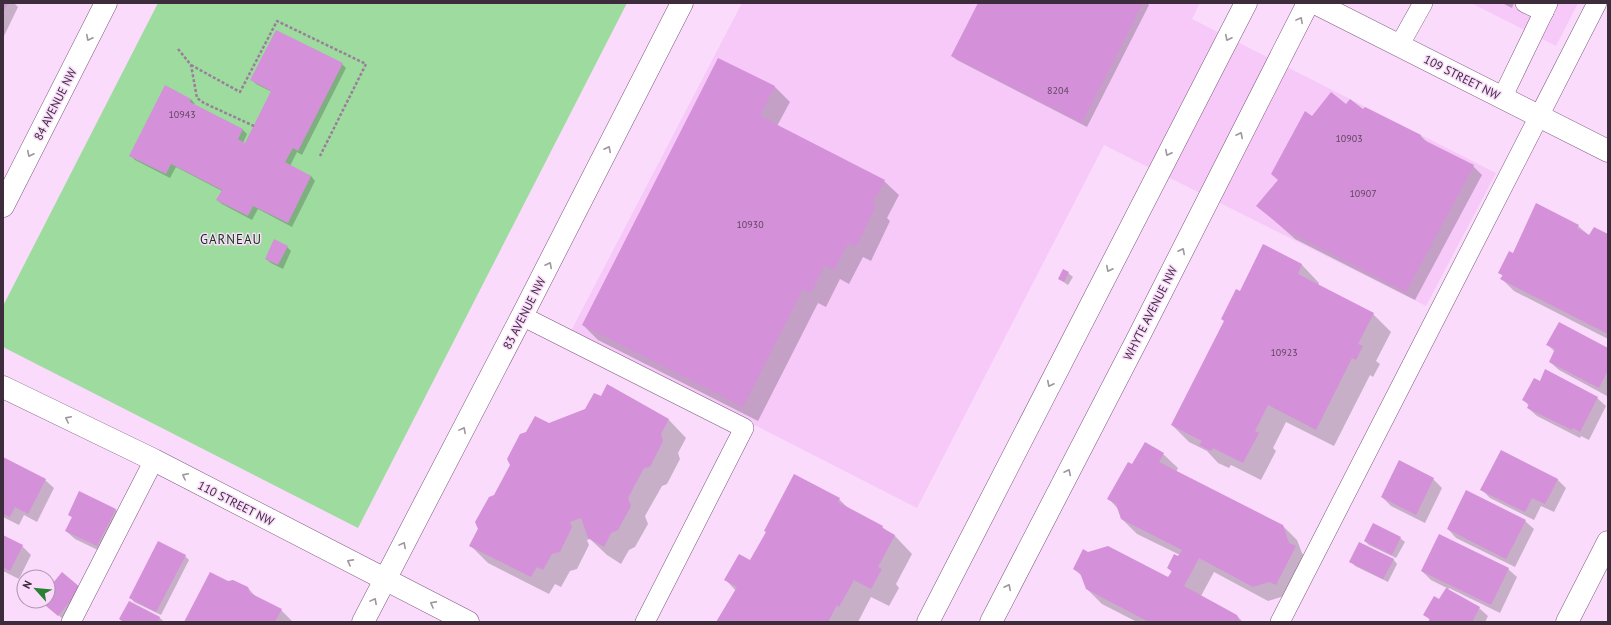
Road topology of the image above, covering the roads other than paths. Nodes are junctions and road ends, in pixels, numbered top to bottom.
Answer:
1 (106, 3) edge
2 (682, 3) edge
3 (1246, 3) edge
4 (1308, 3) edge
5 (1315, 3) edge
6 (1423, 3) edge
7 (1525, 3) edge
8 (1597, 3) edge
9 (1546, 8) edge
10 (1399, 46) junction
11 (1502, 98) junction
12 (1539, 117) junction
13 (1608, 151) edge
14 (3, 206) edge
15 (522, 316) junction
16 (3, 387) edge
17 (154, 460) junction
18 (1608, 542) edge
19 (385, 580) junction
20 (71, 622) edge
21 (363, 622) edge
22 (468, 622) edge
23 (645, 622) edge
24 (928, 622) edge
25 (990, 622) edge
26 (1280, 622) edge
27 (1567, 622) edge

1 -> 14 main road, 84 AVENUE NW
15 -> 2 main road, 83 AVENUE NW
3 -> 24 main road
25 -> 4 main road, WHYTE AVENUE NW
5 - 10 main road, 109 STREET NW
6 - 10 lane
7 - 9 lane
8 - 12 lane
9 - 11 lane
10 - 11 main road, 109 STREET NW
11 - 12 main road, 109 STREET NW
12 - 13 main road, 109 STREET NW
12 - 26 lane
19 -> 15 main road, 83 AVENUE NW
15 - 23 lane
17 -> 16 main road, 110 STREET NW
19 -> 17 main road, 110 STREET NW
17 - 20 lane
18 - 27 main road
21 -> 19 main road, 83 AVENUE NW
22 -> 19 main road, 110 STREET NW

